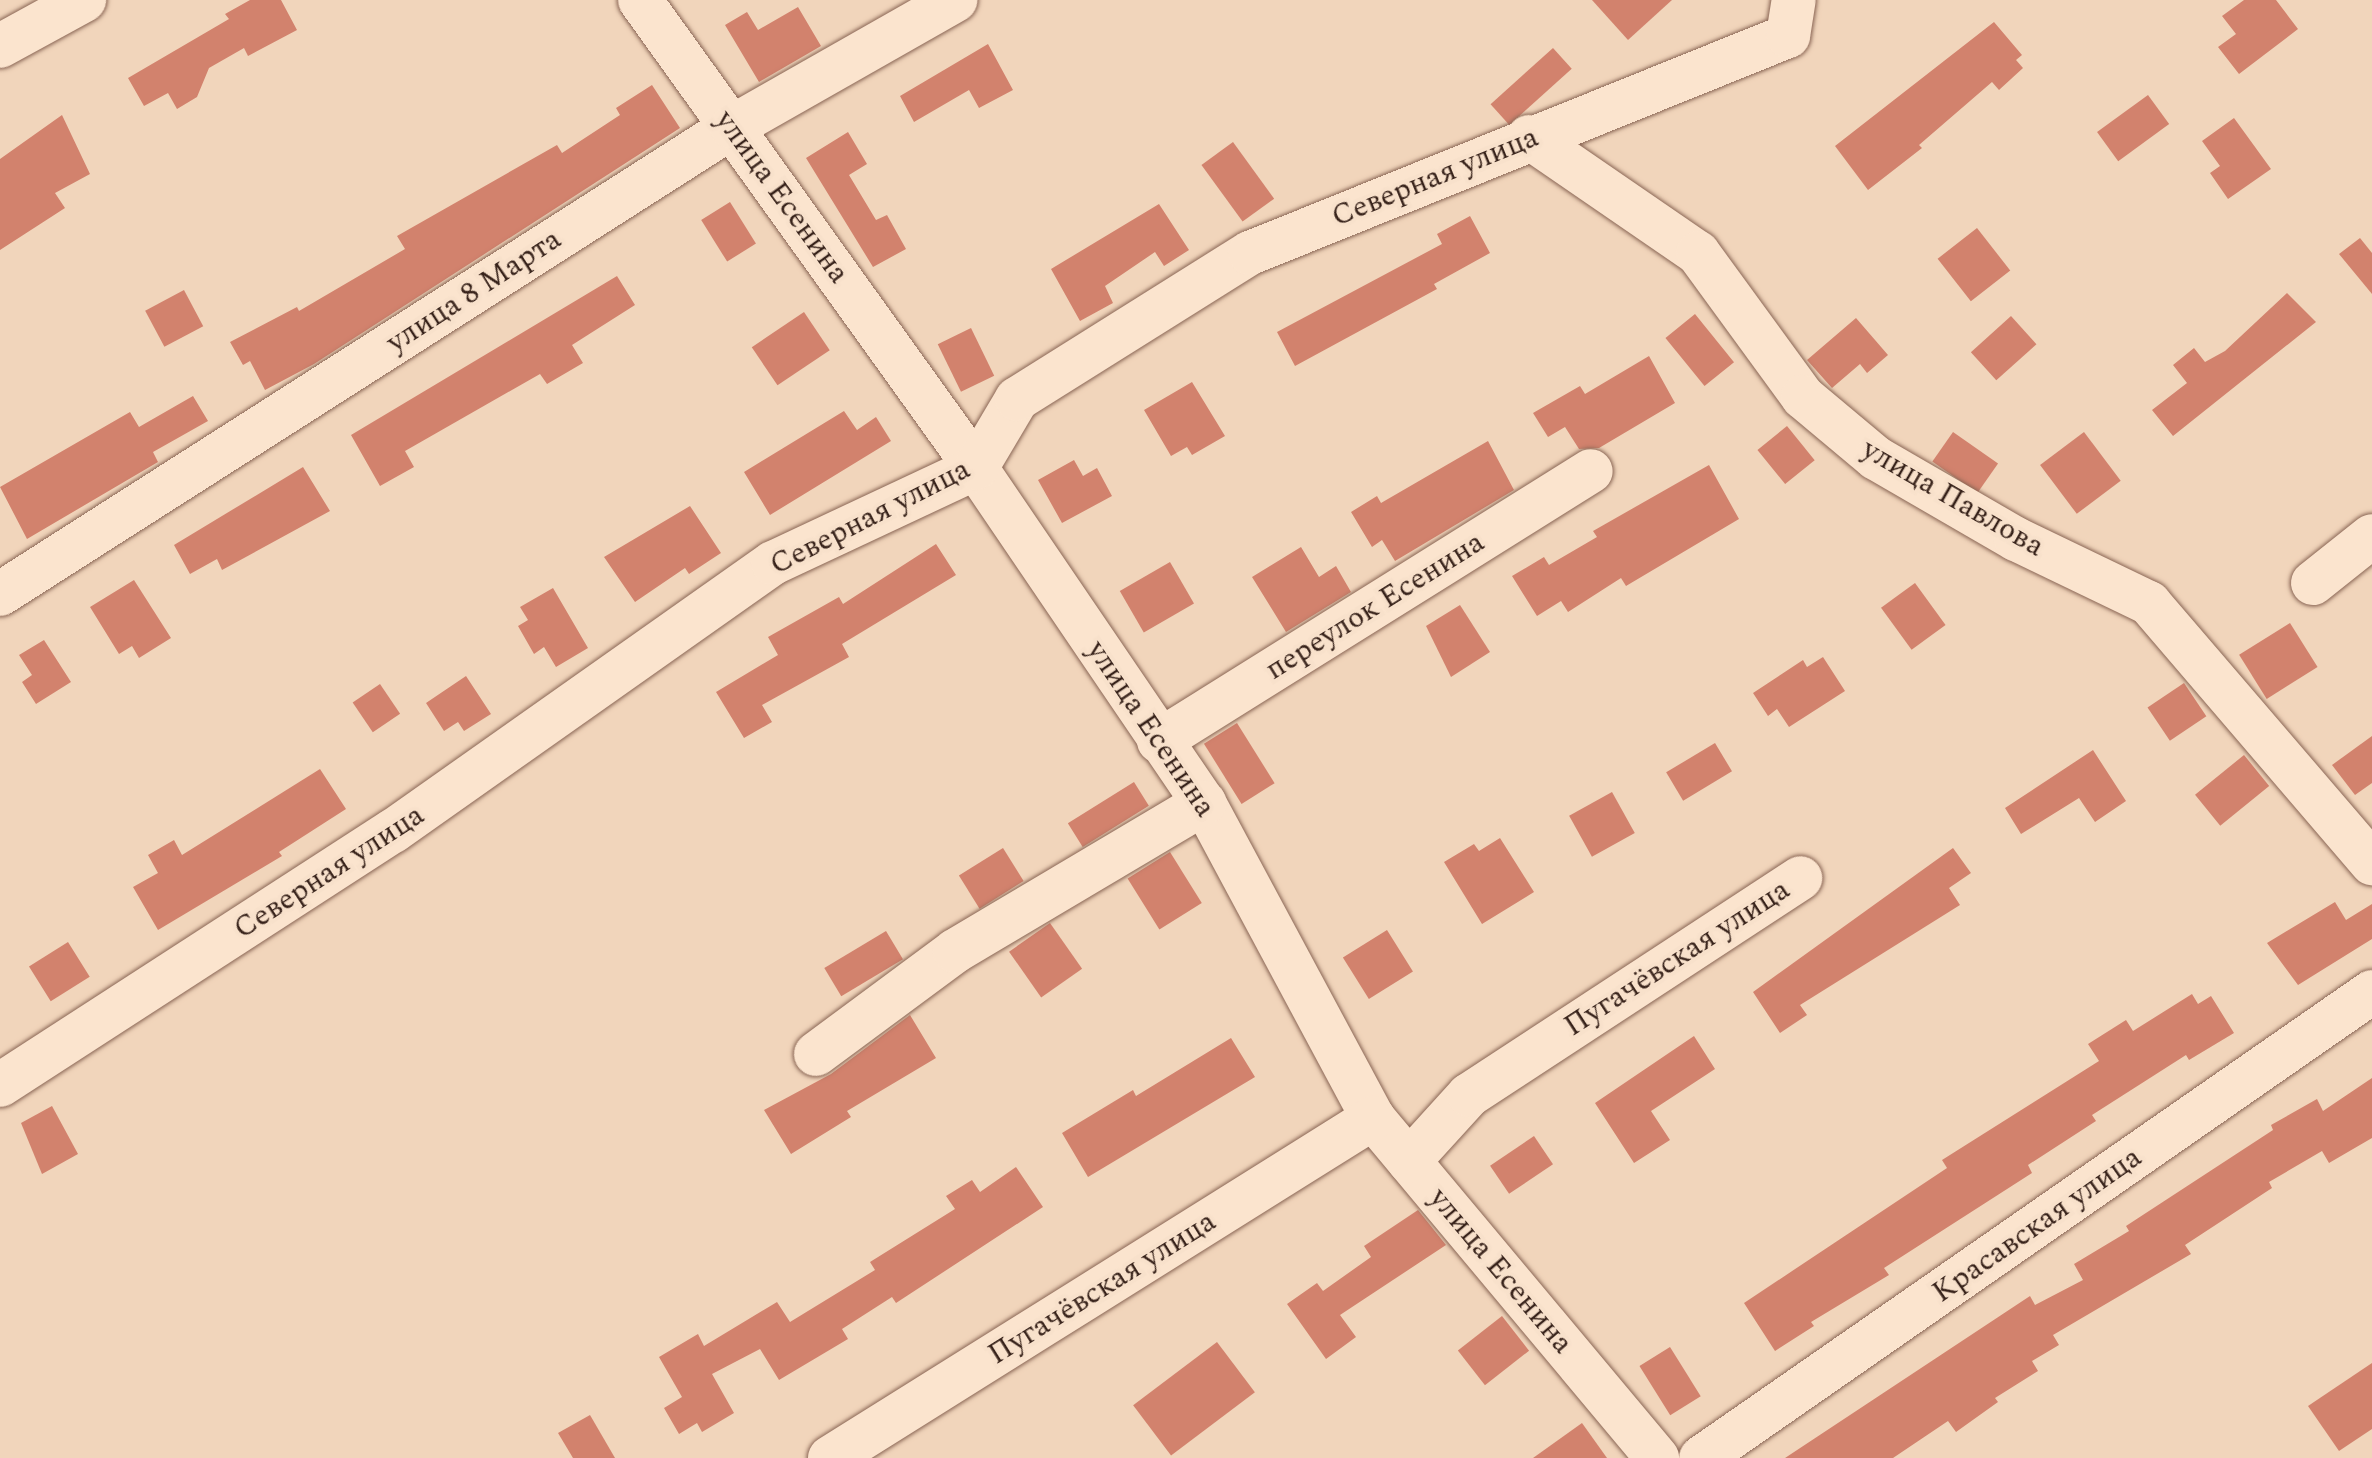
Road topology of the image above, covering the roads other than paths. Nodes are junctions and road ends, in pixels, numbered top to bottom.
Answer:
1 (84, 0) edge
2 (640, 0) edge
3 (956, 0) edge
4 (1794, 0) edge
5 (0, 46) edge
6 (732, 127) junction
7 (1529, 137) junction
8 (976, 468) junction
9 (1591, 471) dead end
10 (2372, 536) edge
11 (2313, 583) dead end
12 (0, 594) edge
13 (1159, 741) junction
14 (1204, 803) junction
15 (2372, 863) edge
16 (1800, 878) dead end
17 (2372, 992) edge
18 (816, 1054) dead end
19 (0, 1085) edge
20 (1373, 1118) junction
21 (1409, 1161) junction
22 (830, 1458) edge
23 (1657, 1458) edge
24 (1701, 1458) edge

1 - 5 street
2 - 6 street, улица Есенина
3 - 6 street, улица 8 Марта
4 - 7 street, Северная улица
6 - 8 street, улица Есенина
6 - 12 street, улица 8 Марта
7 - 8 street, Северная улица
7 - 15 street, улица Павлова
8 - 13 street, улица Есенина
8 - 19 street, Северная улица
9 - 13 street, переулок Есенина
10 - 11 street
13 - 14 street, улица Есенина
14 - 18 street
14 - 20 street, улица Есенина
16 - 21 street, Пугачёвская улица
17 - 24 street, Красавская улица
20 - 21 street, улица Есенина
20 - 22 street, Пугачёвская улица
21 - 23 street, улица Есенина

